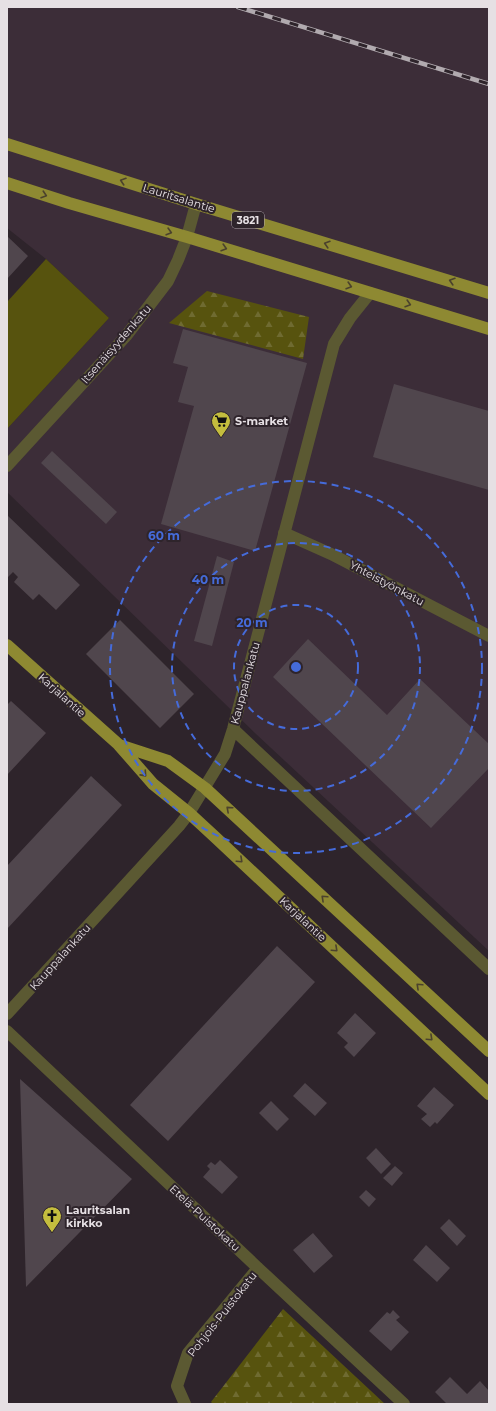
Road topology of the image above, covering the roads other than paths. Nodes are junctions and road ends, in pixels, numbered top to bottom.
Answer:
1 (7, 144) edge
2 (7, 183) edge
3 (196, 204) junction
4 (187, 237) junction
5 (370, 292) junction
6 (489, 293) edge
7 (489, 329) edge
8 (7, 466) edge
9 (284, 533) junction
10 (489, 636) edge
11 (7, 645) edge
12 (233, 729) junction
13 (118, 744) junction
14 (205, 788) junction
15 (189, 813) junction
16 (489, 969) edge
17 (7, 1014) edge
18 (7, 1031) edge
19 (489, 1051) edge
20 (489, 1094) edge
21 (258, 1268) junction
22 (185, 1404) edge
23 (404, 1404) edge

3 -> 1 main road, Lauritsalantie / 3821
2 -> 4 main road
3 - 4 street, Itsenäisyydenkatu
6 -> 3 main road, Lauritsalantie / 3821
4 -> 5 main road
4 - 8 street, Itsenäisyydenkatu
5 -> 7 main road
5 - 9 street, Kauppalankatu
9 - 10 street, Yhteistyönkatu
9 - 12 street, Kauppalankatu
11 - 13 main road, Karjalantie
12 - 14 street, Kauppalankatu
12 - 16 street
13 - 14 main road, Karjalantie
13 -> 15 main road, Karjalantie
14 - 15 street, Kauppalankatu
19 -> 14 main road, Karjalantie
15 - 17 street, Kauppalankatu
15 -> 20 main road, Karjalantie
18 - 21 street, Etelä-Puistokatu
21 - 22 street, Pohjois-Puistokatu
21 - 23 street, Etelä-Puistokatu

